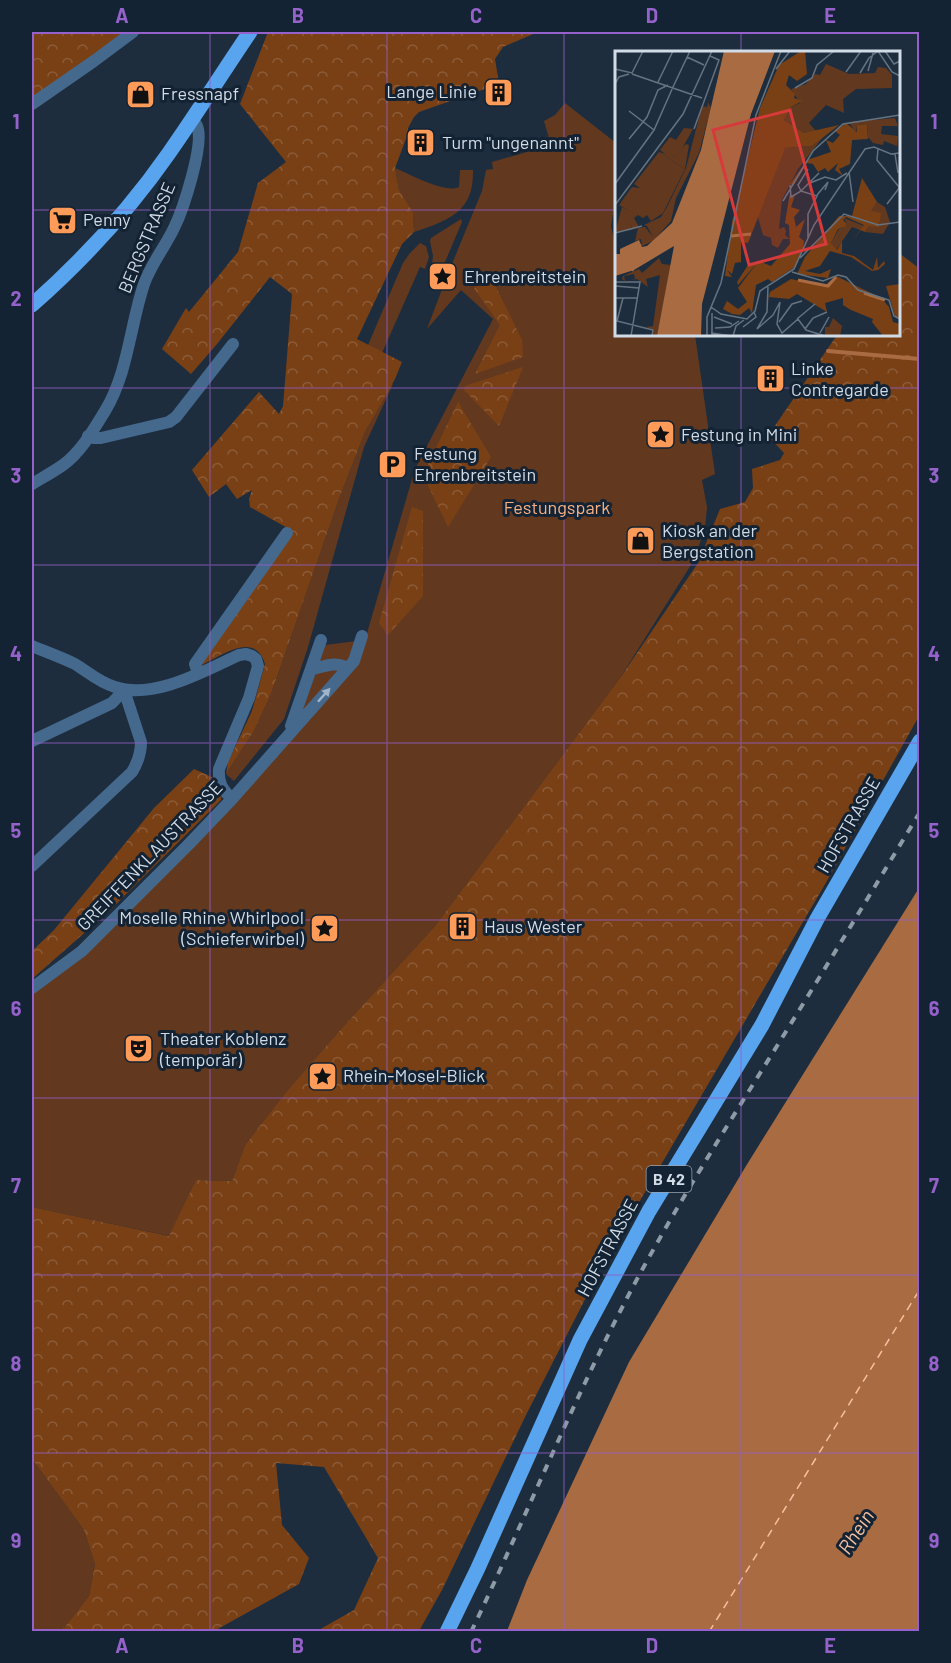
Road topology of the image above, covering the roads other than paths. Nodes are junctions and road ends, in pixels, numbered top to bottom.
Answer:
1 (133, 32) edge
2 (250, 32) edge
3 (32, 105) edge
4 (191, 120) junction
5 (32, 305) edge
6 (233, 344) dead end
7 (88, 436) junction
8 (32, 484) edge
9 (286, 533) dead end
10 (362, 636) dead end
11 (321, 640) dead end
12 (32, 646) edge
13 (312, 669) junction
14 (346, 669) junction
15 (198, 673) junction
16 (124, 690) junction
17 (285, 738) junction
18 (32, 741) edge
19 (920, 741) edge
20 (232, 799) junction
21 (32, 866) edge
22 (32, 987) edge
23 (447, 1632) edge

1 - 3 street
2 - 4 main road
4 - 5 main road
4 - 7 street, BERGSTRASSE
6 - 7 street
7 - 8 street, BERGSTRASSE
9 - 15 street
10 - 14 street, GREIFFENKLAUSTRASSE
11 - 13 street, GREIFFENKLAUSTRASSE
12 - 16 street
13 - 14 street
13 - 17 street, GREIFFENKLAUSTRASSE
17 -> 14 street, GREIFFENKLAUSTRASSE
15 - 16 street
15 - 20 street
16 - 18 street
16 - 21 street
17 - 20 street, GREIFFENKLAUSTRASSE
19 - 23 main road, HOFSTRASSE / B 42
20 - 22 street, GREIFFENKLAUSTRASSE

